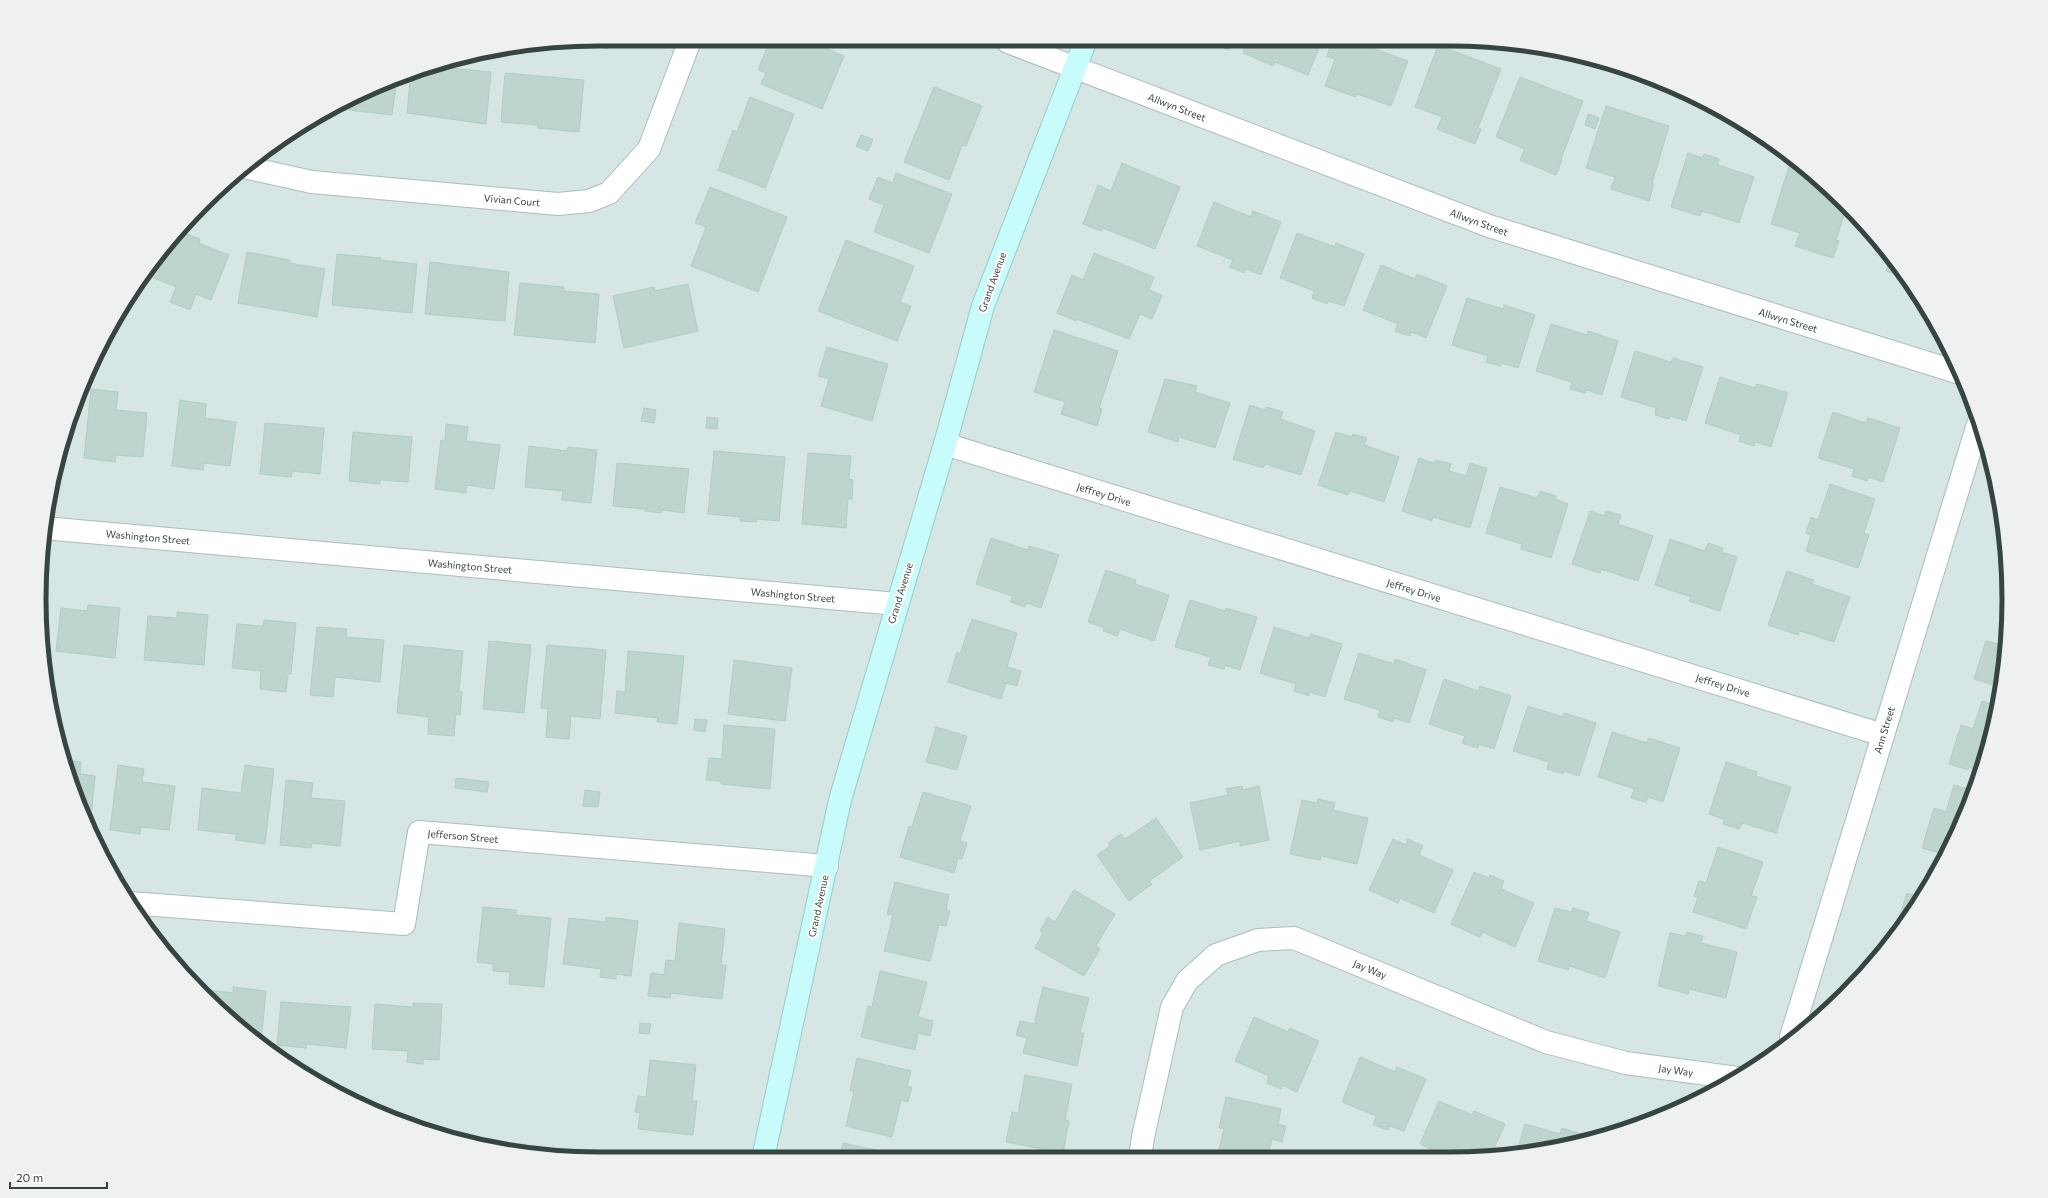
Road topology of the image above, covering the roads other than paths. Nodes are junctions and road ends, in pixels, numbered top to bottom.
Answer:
1 (689, 46) edge
2 (1018, 46) edge
3 (1083, 46) edge
4 (1075, 68) junction
5 (251, 169) edge
6 (1953, 371) edge
7 (1976, 431) edge
8 (945, 444) junction
9 (51, 529) edge
10 (897, 604) junction
11 (1883, 735) junction
12 (827, 866) junction
13 (137, 903) edge
14 (1792, 1033) edge
15 (1728, 1077) edge
16 (765, 1152) edge
17 (1141, 1152) edge

1 - 5 street, Vivian Court
2 - 4 street, Allwyn Street
3 - 4 street, Grand Avenue
4 - 6 street, Allwyn Street
4 - 8 street, Grand Avenue
7 - 11 street, Ann Street
8 - 10 street, Grand Avenue
8 - 11 street, Jeffrey Drive
9 - 10 street, Washington Street
10 - 12 street, Grand Avenue
11 - 14 street, Ann Street
12 - 13 street, Jefferson Street
12 - 16 street, Grand Avenue
15 - 17 street, Jay Way

